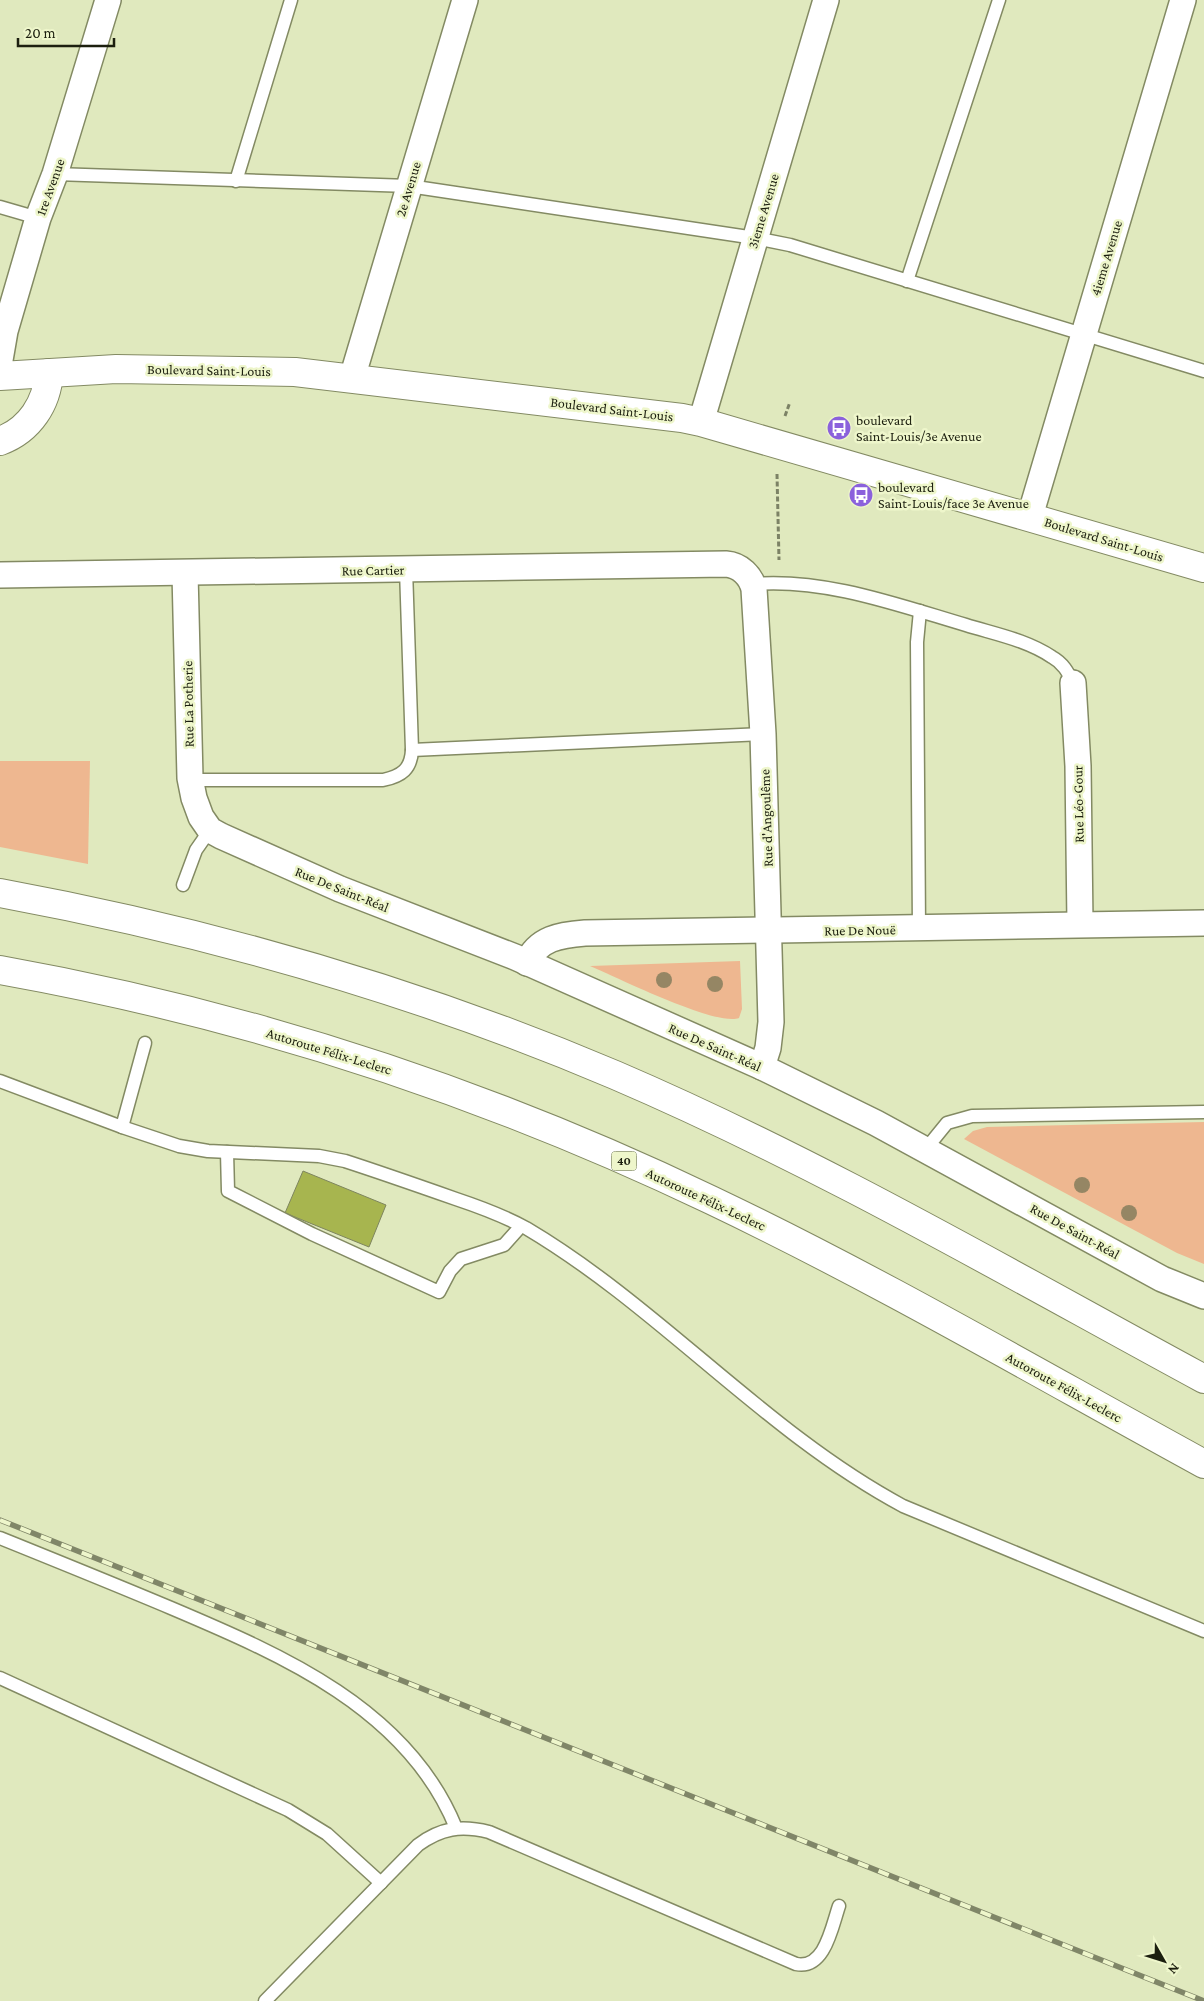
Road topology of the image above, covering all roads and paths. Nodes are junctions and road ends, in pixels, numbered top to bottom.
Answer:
1 (108, 0) edge
2 (291, 0) edge
3 (465, 0) edge
4 (826, 0) edge
5 (999, 0) edge
6 (1183, 0) edge
7 (55, 174) junction
8 (236, 180) junction
9 (409, 186) junction
10 (0, 208) edge
11 (38, 218) junction
12 (755, 238) junction
13 (908, 281) junction
14 (1084, 334) junction
15 (1204, 371) edge
16 (48, 372) junction
17 (0, 376) edge
18 (352, 378) junction
19 (790, 402) dead end
20 (785, 416) dead end
21 (701, 422) junction
22 (0, 441) edge
23 (776, 491) dead end
24 (1030, 516) junction
25 (779, 563) dead end
26 (1204, 568) edge
27 (406, 570) junction
28 (185, 573) junction
29 (0, 575) edge
30 (748, 578) junction
31 (920, 612) junction
32 (1074, 683) joint
33 (762, 734) junction
34 (412, 750) junction
35 (191, 780) junction
36 (210, 830) junction
37 (183, 885) dead end
38 (0, 893) edge
39 (1204, 923) edge
40 (1080, 924) junction
41 (919, 929) junction
42 (770, 930) junction
43 (527, 963) junction
44 (0, 970) edge
45 (145, 1043) dead end
46 (762, 1067) junction
47 (0, 1081) edge
48 (1204, 1112) edge
49 (122, 1127) junction
50 (925, 1150) junction
51 (226, 1152) junction
52 (521, 1226) junction
53 (1204, 1296) edge
54 (1204, 1379) edge
55 (1204, 1464) edge
56 (0, 1538) edge
57 (1204, 1630) edge
58 (0, 1678) edge
59 (456, 1828) junction
60 (381, 1883) junction
61 (839, 1906) dead end
62 (265, 2001) edge

1 - 7 street, 1re Avenue
2 - 8 lane
3 - 9 street, 2e Avenue
4 - 12 street, 3ieme Avenue
5 - 13 lane
6 - 14 street, 4ieme Avenue
7 - 8 lane
7 - 11 street, 1re Avenue
8 - 9 lane
9 - 12 lane
9 - 18 street, 2e Avenue
10 - 11 lane
11 - 17 street, 1re Avenue
12 - 13 lane
12 - 21 street, 3ieme Avenue
13 - 14 lane
14 - 15 lane
14 - 24 street, 4ieme Avenue
16 - 17 main road, Boulevard Saint-Louis
16 - 18 main road, Boulevard Saint-Louis
16 - 22 main road
18 - 21 main road, Boulevard Saint-Louis
19 - 20 path
21 - 24 main road, Boulevard Saint-Louis
23 - 25 path
24 - 26 main road, Boulevard Saint-Louis
27 - 28 street, Rue Cartier
27 - 30 street, Rue Cartier
27 - 34 lane
28 - 29 street, Rue Cartier
28 - 35 street, Rue La Potherie
30 - 31 lane
30 - 33 street, Rue d'Angoulême
31 - 32 lane
31 - 41 lane
32 - 40 street, Rue Léo-Gour
33 - 34 lane
33 - 42 street, Rue d'Angoulême
34 - 35 lane
35 - 36 street, Rue La Potherie
36 - 37 lane
36 - 43 street, Rue De Saint-Réal
38 - 54 main road
39 - 40 street, Rue De Nouë
40 - 41 street, Rue De Nouë
41 - 42 street, Rue De Nouë
42 - 43 street, Rue De Nouë
42 - 46 street, Rue d'Angoulême
43 - 46 street, Rue De Saint-Réal
44 - 55 main road, Autoroute Félix-Leclerc / 40
45 - 49 lane
46 - 50 street, Rue De Saint-Réal
47 - 49 lane
48 - 50 lane
49 - 51 lane
50 - 53 street, Rue De Saint-Réal
51 - 52 lane
51 - 52 lane
52 - 57 lane
56 - 59 lane
58 - 60 lane
59 - 60 lane
59 - 61 lane
60 - 62 lane

